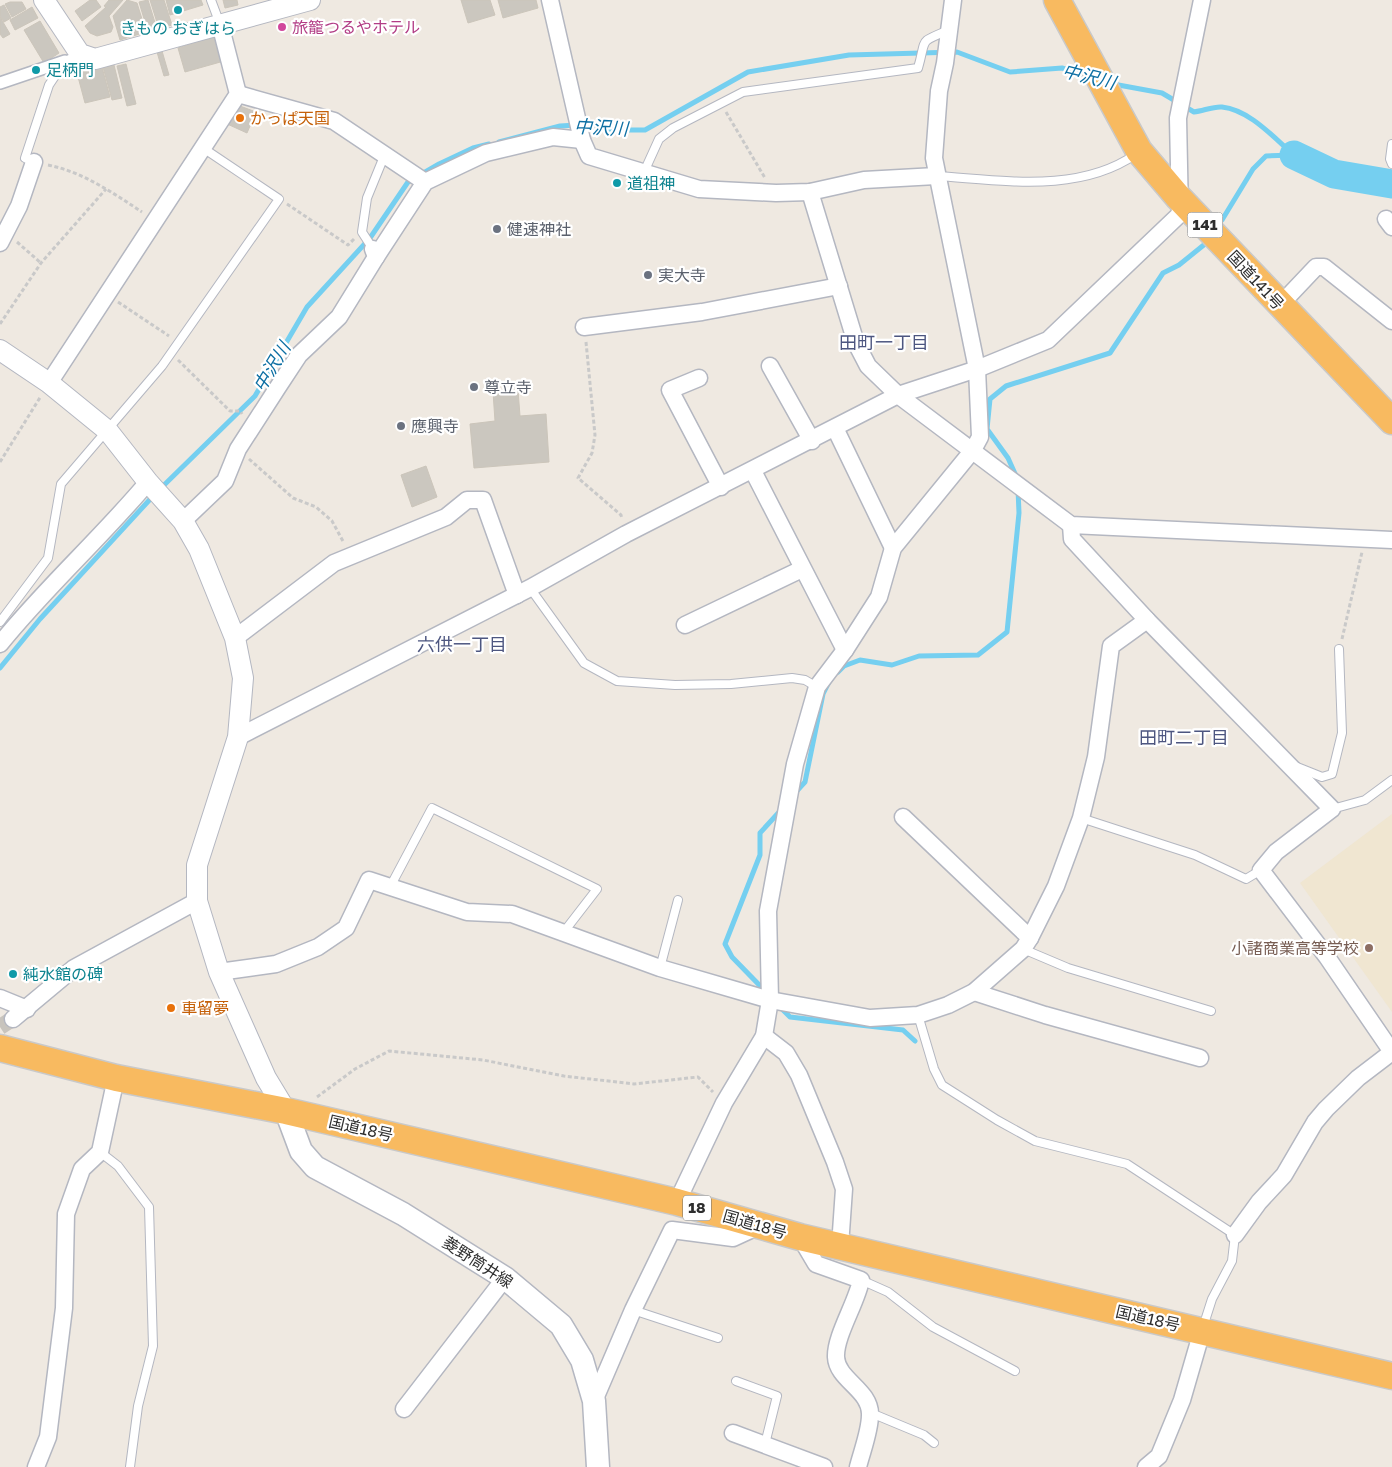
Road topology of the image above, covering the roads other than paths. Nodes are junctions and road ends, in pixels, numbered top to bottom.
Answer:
1 (44, 0) edge
2 (211, 0) edge
3 (310, 0) edge
4 (550, 0) edge
5 (952, 0) edge
6 (1057, 0) edge
7 (1202, 0) edge
8 (220, 24) junction
9 (949, 37) junction
10 (73, 57) junction
11 (0, 83) edge
12 (238, 94) junction
13 (581, 135) junction
14 (1392, 144) edge
15 (202, 148) junction
16 (1140, 151) junction
17 (385, 154) junction
18 (34, 162) joint
19 (1392, 164) edge
20 (644, 172) junction
21 (936, 176) junction
22 (424, 182) junction
23 (810, 192) junction
24 (1179, 198) junction
25 (3, 237) edge
26 (374, 253) junction
27 (839, 286) junction
28 (1280, 305) junction
29 (1392, 321) edge
30 (584, 327) road end
31 (0, 350) edge
32 (770, 366) dead end
33 (977, 368) junction
34 (699, 378) dead end
35 (49, 383) junction
36 (898, 395) junction
37 (1392, 421) edge
38 (835, 428) junction
39 (108, 431) junction
40 (812, 441) junction
41 (973, 450) junction
42 (753, 471) junction
43 (149, 483) junction
44 (721, 487) junction
45 (183, 521) junction
46 (1071, 525) junction
47 (1392, 540) edge
48 (893, 548) junction
49 (802, 569) junction
50 (524, 591) junction
51 (1147, 620) junction
52 (0, 622) edge
53 (685, 625) dead end
54 (235, 638) junction
55 (0, 644) edge
56 (1339, 649) road end
57 (845, 650) junction
58 (817, 687) junction
59 (238, 737) junction
60 (1290, 765) junction
61 (1392, 780) edge
62 (1332, 809) junction
63 (903, 817) dead end
64 (1081, 818) junction
65 (1261, 870) junction
66 (390, 887) junction
67 (197, 900) junction
68 (678, 900) dead end
69 (563, 933) junction
70 (1027, 943) junction
71 (660, 968) junction
72 (219, 972) junction
73 (974, 992) junction
74 (0, 998) edge
75 (770, 1000) junction
76 (27, 1009) junction
77 (1211, 1011) dead end
78 (918, 1015) junction
79 (13, 1020) tunnel mouth
80 (764, 1036) junction
81 (0, 1048) edge
82 (1200, 1058) dead end
83 (116, 1078) junction
84 (291, 1112) junction
85 (100, 1152) junction
86 (677, 1202) junction
87 (759, 1226) junction
88 (1235, 1236) junction
89 (800, 1237) junction
90 (840, 1246) junction
91 (505, 1278) junction
92 (861, 1280) junction
93 (633, 1310) junction
94 (1202, 1331) junction
95 (718, 1338) dead end
96 (1015, 1371) dead end
97 (1392, 1376) edge
98 (736, 1382) dead end
99 (594, 1401) junction
100 (404, 1409) dead end
101 (871, 1413) junction
102 (733, 1433) dead end
103 (934, 1443) dead end
104 (765, 1444) junction
105 (36, 1467) edge
106 (130, 1467) edge
107 (598, 1467) edge
108 (824, 1467) edge
109 (858, 1467) edge
110 (1146, 1467) edge

1 - 10 street
2 - 8 lane
3 - 8 street
4 - 13 street
5 - 9 street
6 - 16 highway, 国道141号 / 141
7 - 24 street
8 - 10 street
8 - 12 street
9 - 20 lane
9 - 21 street
10 - 11 street
10 - 18 lane
12 - 15 street
12 - 17 street
13 - 20 street
13 - 22 street
14 - 19 lane
15 - 35 street
15 - 39 lane
16 - 21 lane
16 - 24 highway, 国道141号 / 141
17 - 22 street
17 - 26 lane
18 - 25 street
20 - 23 street
21 - 23 street
21 - 33 street
22 - 26 street
23 - 27 street
24 - 28 highway, 国道141号 / 141
24 - 33 street
26 - 45 street
27 - 30 street
27 - 36 street
28 - 29 street
28 - 37 highway, 国道141号 / 141
31 - 35 street
32 - 40 street
33 - 36 street
33 - 41 street
34 - 44 street
35 - 39 street
36 - 38 street
36 - 41 street
38 - 40 street
38 - 48 street
39 - 43 street
39 - 52 lane
40 - 42 street
41 - 46 street
41 - 48 street
42 - 44 street
42 - 49 street
43 - 45 street
43 - 55 street
44 - 50 street
45 - 54 street
46 - 47 street
46 - 51 street
48 - 57 street
49 - 53 street
49 - 57 street
50 - 54 street
50 - 58 lane
50 - 59 street
51 - 60 street
51 - 64 street
54 - 59 street
56 - 60 lane
57 - 58 street
58 - 75 street
59 - 67 street
60 - 62 street
61 - 62 lane
62 - 65 street
63 - 70 street
64 - 65 lane
64 - 70 street
65 - 88 street
66 - 69 street
66 - 69 lane
66 - 72 street
67 - 72 street
67 - 76 street
68 - 71 lane
69 - 71 street
70 - 73 street
70 - 77 lane
71 - 75 street
72 - 84 street
73 - 78 street
73 - 82 street
74 - 76 street
75 - 78 street
75 - 80 street
76 - 79 street
78 - 88 lane
80 - 86 street
80 - 90 street
81 - 83 highway, 国道18号 / 18
83 - 84 highway, 国道18号 / 18
83 - 85 street
84 - 86 highway, 国道18号 / 18
84 - 91 main road, 菱野筒井線
85 - 105 street
85 - 106 lane
86 - 87 highway, 国道18号 / 18
87 - 89 highway, 国道18号 / 18
87 - 93 street
88 - 94 lane
89 - 90 highway, 国道18号 / 18
89 - 92 street
90 - 94 highway, 国道18号 / 18
91 - 99 main road, 菱野筒井線
91 - 100 street
92 - 96 lane
92 - 101 street
93 - 95 lane
93 - 99 street
94 - 97 highway, 国道18号 / 18
94 - 110 street
98 - 104 lane
99 - 107 main road, 菱野筒井線
101 - 103 lane
101 - 109 street
102 - 104 street
104 - 108 street

